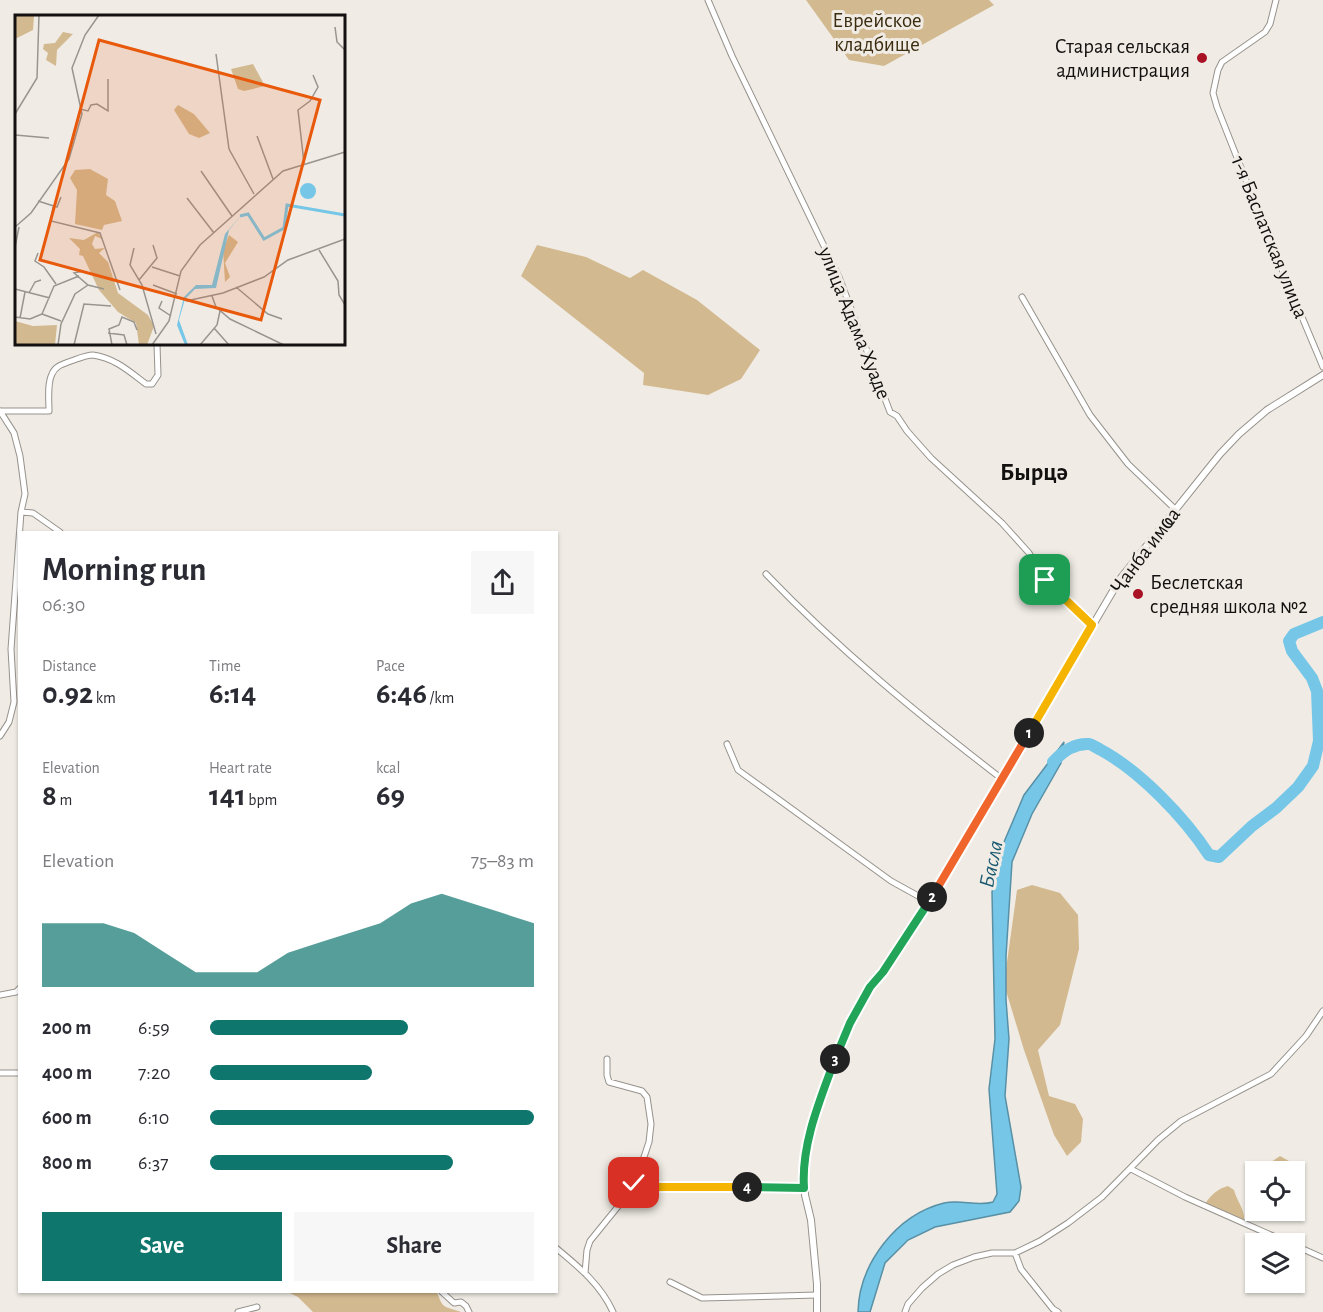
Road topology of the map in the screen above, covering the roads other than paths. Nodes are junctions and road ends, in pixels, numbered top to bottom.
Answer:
1 (708, 0) edge
2 (1276, 0) edge
3 (1022, 297) dead end
4 (157, 345) edge
5 (1323, 367) edge
6 (1323, 375) edge
7 (0, 411) edge
8 (1175, 509) junction
9 (21, 512) junction
10 (20, 531) edge
11 (59, 531) edge
12 (18, 553) edge
13 (766, 574) dead end
14 (1092, 625) junction
15 (0, 736) edge
16 (727, 744) dead end
17 (1002, 779) junction
18 (929, 902) junction
19 (18, 990) edge
20 (0, 995) edge
21 (1323, 1011) edge
22 (607, 1059) dead end
23 (0, 1073) edge
24 (18, 1073) edge
25 (1131, 1169) junction
26 (634, 1183) junction
27 (804, 1188) junction
28 (1268, 1233) edge
29 (1305, 1249) edge
30 (558, 1250) edge
31 (1015, 1252) junction
32 (1323, 1257) edge
33 (585, 1273) junction
34 (670, 1282) dead end
35 (443, 1293) edge
36 (817, 1295) junction
37 (257, 1307) dead end
38 (238, 1312) edge
39 (469, 1312) edge
40 (613, 1312) edge
41 (817, 1312) edge
42 (905, 1312) edge
43 (1058, 1312) edge

1 - 14 street, улица Адама Хуаде
2 - 5 street, 1-я Баслатская улица
3 - 8 street
4 - 7 street
6 - 8 street, Ҷанба имҩа
7 - 9 street
8 - 14 street, Ҷанба имҩа
9 - 10 street
9 - 11 street
12 - 15 street
13 - 17 street
14 - 17 street, Ҷанба имҩа
16 - 18 street
17 - 18 street, Ҷанба имҩа
18 - 27 street, Ҷанба имҩа
19 - 20 street
21 - 25 street
22 - 26 street
23 - 24 street
25 - 28 street
25 - 31 street
26 - 27 street
26 - 33 street
27 - 36 street, Ҷанба имҩа
29 - 32 street
30 - 33 street
31 - 42 street
31 - 43 street
33 - 40 street
34 - 36 street
35 - 39 street
36 - 41 street, Ҷанба имҩа
37 - 38 street

